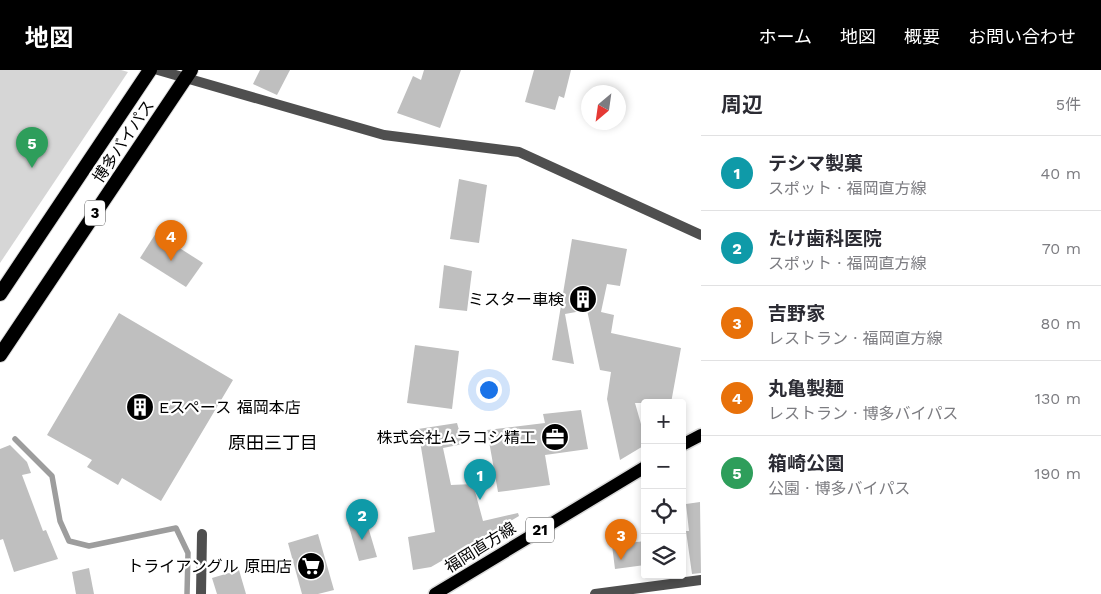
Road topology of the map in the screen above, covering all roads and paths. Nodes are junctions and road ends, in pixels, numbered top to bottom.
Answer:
1 (150, 70) edge
2 (158, 70) edge
3 (188, 74) edge
4 (701, 236) edge
5 (0, 294) edge
6 (0, 355) edge
7 (701, 434) edge
8 (684, 444) edge
9 (641, 469) edge
10 (202, 534) dead end
11 (701, 580) edge
12 (201, 594) edge
13 (435, 594) edge
14 (595, 594) edge

1 - 5 highway, 博多バイパス / 3
2 - 3 street
3 - 4 street
3 - 6 highway, 博多バイパス / 3
7 - 8 main road
9 - 13 main road, 福岡直方線 / 21
10 - 12 street
11 - 14 street

